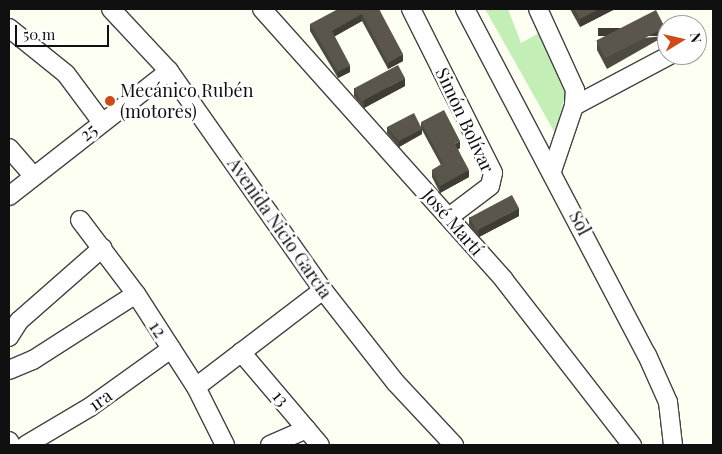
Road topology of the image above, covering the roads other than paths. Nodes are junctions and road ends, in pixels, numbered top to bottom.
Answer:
1 (111, 9) edge
2 (411, 9) edge
3 (465, 9) edge
4 (538, 9) edge
5 (271, 11) edge
6 (9, 28) edge
7 (657, 62) edge
8 (169, 71) junction
9 (574, 106) junction
10 (101, 122) junction
11 (9, 148) edge
12 (552, 171) junction
13 (33, 176) junction
14 (9, 196) edge
15 (449, 217) junction
16 (80, 220) dead end
17 (102, 248) junction
18 (323, 290) junction
19 (136, 294) junction
20 (9, 337) edge
21 (171, 349) junction
22 (241, 352) junction
23 (9, 370) edge
24 (196, 387) junction
25 (306, 429) junction
26 (9, 441) edge
27 (11, 445) edge
28 (26, 445) edge
29 (225, 445) edge
30 (270, 445) edge
31 (320, 445) edge
32 (454, 445) edge
33 (632, 445) edge
34 (673, 445) edge

1 - 8 street, Avenida Nicio García
2 - 15 street, Simón Bolívar
3 - 12 street, Sol
4 - 9 street
5 - 15 street, José Martí
6 - 10 street
7 - 9 street
8 - 10 street, 25
8 - 18 street, Avenida Nicio García
9 - 12 street
10 - 13 street, 25
11 - 13 street
12 - 34 street, Sol
13 - 14 street, 25
15 - 33 street, José Martí
16 - 17 street, 12
17 - 19 street, 12
17 - 20 street
18 - 22 street
18 - 32 street, Avenida Nicio García
19 - 21 street, 12
19 - 23 street
21 - 24 street, 12
21 - 28 street, 1ra
22 - 24 street
22 - 25 street, 13
24 - 29 street, 12
25 - 30 street
25 - 31 street, 13
26 - 27 street

